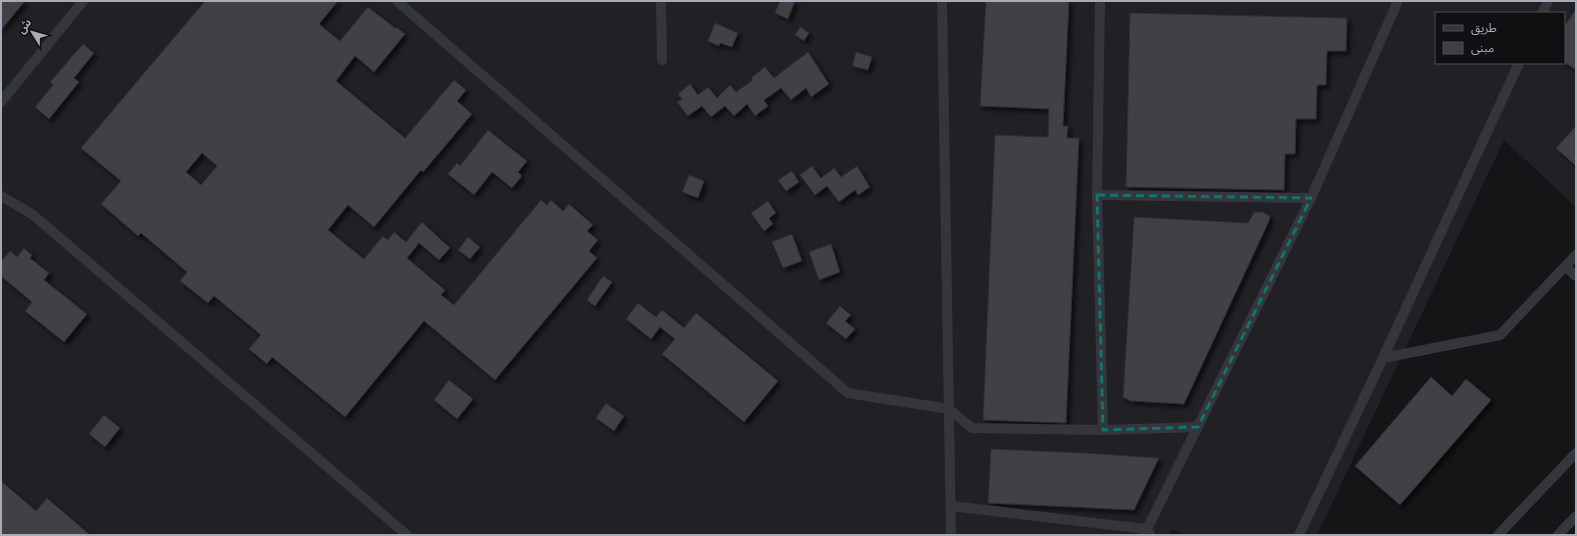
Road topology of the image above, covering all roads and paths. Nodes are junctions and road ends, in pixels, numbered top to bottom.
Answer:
1 (83, 1) edge
2 (397, 1) edge
3 (661, 1) edge
4 (942, 1) edge
5 (1100, 1) edge
6 (1398, 1) edge
7 (1548, 1) edge
8 (1542, 12) edge
9 (662, 60) dead end
10 (1519, 64) edge
11 (1, 102) edge
12 (1097, 195) junction
13 (2, 198) edge
14 (1310, 198) junction
15 (1576, 255) edge
16 (1566, 266) junction
17 (1576, 276) edge
18 (1383, 358) junction
19 (949, 408) junction
20 (1198, 427) junction
21 (1103, 430) junction
22 (1576, 453) edge
23 (951, 506) junction
24 (1576, 516) edge
25 (1147, 533) edge
26 (407, 535) edge
27 (951, 535) edge
28 (1299, 535) edge
29 (1498, 535) edge
30 (1558, 535) edge

1 - 11 street
2 - 19 street
3 - 9 street
4 - 19 street
5 - 12 street
6 - 14 street
7 - 8 street
10 - 18 street
12 - 14 street
12 - 21 street
13 - 26 street
14 - 20 street
15 - 16 street
16 - 17 street
16 - 18 street
18 - 28 street
19 - 21 street
19 - 23 street
20 - 21 street
20 - 25 street
22 - 29 street
23 - 25 street
23 - 27 street
24 - 30 street

